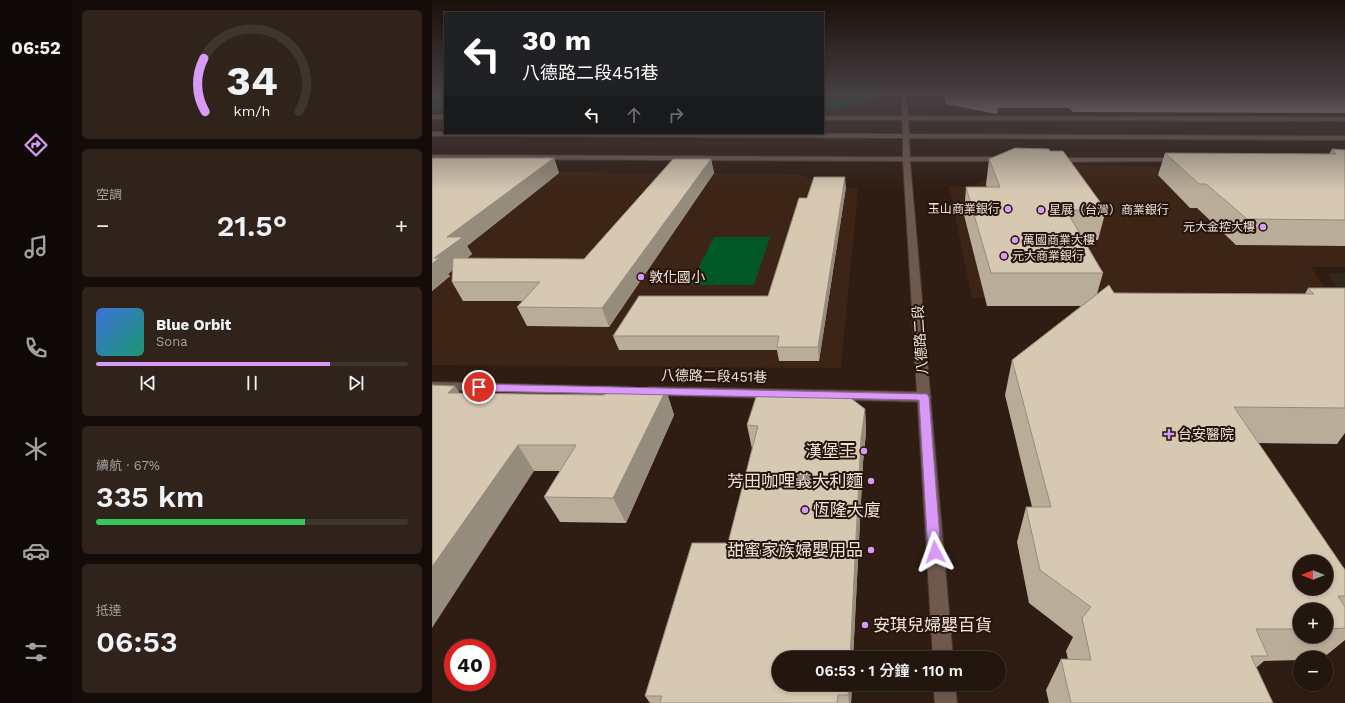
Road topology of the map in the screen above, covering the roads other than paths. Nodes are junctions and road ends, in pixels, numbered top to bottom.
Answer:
1 (904, 126) edge
2 (432, 134) edge
3 (526, 134) edge
4 (905, 136) junction
5 (1345, 138) edge
6 (432, 157) edge
7 (906, 159) junction
8 (1011, 159) edge
9 (1042, 160) edge
10 (1183, 160) edge
11 (432, 386) edge
12 (924, 397) junction
13 (942, 651) edge
14 (945, 691) edge
15 (946, 703) edge

1 - 4 main road, 八德路二段
2 - 3 main road
3 - 4 main road
4 - 5 main road
4 - 7 main road, 八德路二段
6 - 7 main road
7 - 8 main road
7 - 12 main road, 八德路二段
9 - 10 main road
11 - 12 main road, 八德路二段451巷
12 - 13 main road, 八德路二段
14 - 15 main road

